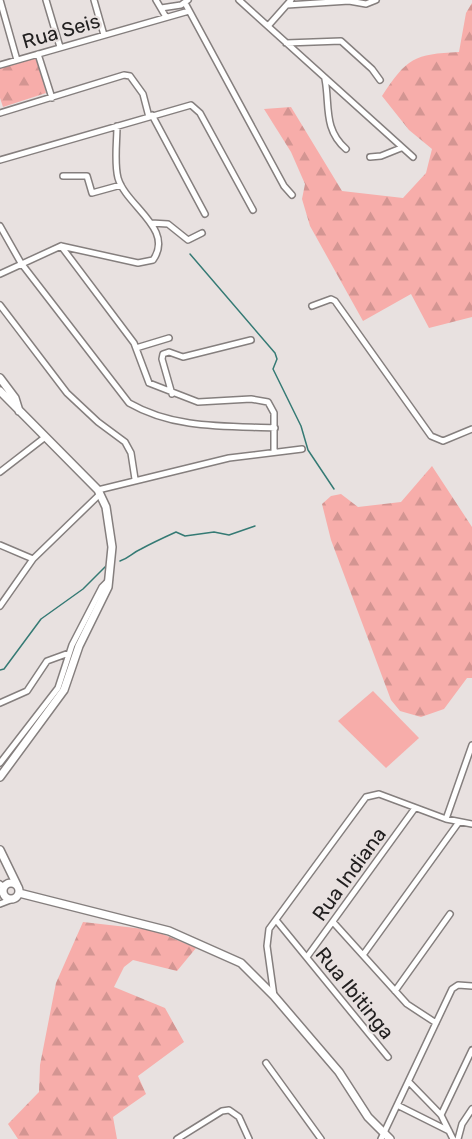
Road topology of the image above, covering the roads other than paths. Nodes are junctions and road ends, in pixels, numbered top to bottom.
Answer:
1 (0, 0) edge
2 (46, 0) edge
3 (94, 0) edge
4 (156, 0) edge
5 (163, 0) edge
6 (240, 0) edge
7 (376, 0) edge
8 (186, 2) edge
9 (306, 2) edge
10 (289, 3) edge
11 (164, 8) junction
12 (189, 11) junction
13 (166, 17) junction
14 (268, 26) junction
15 (104, 35) junction
16 (286, 43) junction
17 (60, 47) junction
18 (38, 54) junction
19 (17, 60) junction
20 (0, 65) edge
21 (325, 79) junction
22 (380, 80) dead end
23 (341, 93) junction
24 (52, 98) junction
25 (329, 100) junction
26 (0, 113) edge
27 (150, 116) junction
28 (117, 126) junction
29 (401, 148) junction
30 (346, 149) dead end
31 (370, 157) dead end
32 (413, 157) dead end
33 (0, 160) edge
34 (63, 177) dead end
35 (121, 185) junction
36 (292, 195) dead end
37 (252, 210) dead end
38 (205, 214) dead end
39 (151, 223) junction
40 (0, 226) edge
41 (202, 233) dead end
42 (61, 246) junction
43 (21, 263) junction
44 (0, 274) edge
45 (0, 305) edge
46 (312, 306) dead end
47 (169, 338) dead end
48 (251, 340) dead end
49 (136, 348) junction
50 (0, 378) edge
51 (0, 391) edge
52 (172, 394) junction
53 (19, 411) junction
54 (275, 428) junction
55 (472, 429) edge
56 (44, 438) junction
57 (302, 449) dead end
58 (274, 452) junction
59 (1, 471) edge
60 (135, 479) junction
61 (99, 492) junction
62 (0, 545) edge
63 (33, 560) junction
64 (109, 580) junction
65 (0, 606) edge
66 (69, 654) junction
67 (0, 703) edge
68 (472, 745) edge
69 (0, 763) edge
70 (0, 777) edge
71 (415, 808) junction
72 (446, 819) junction
73 (459, 822) junction
74 (472, 824) edge
75 (0, 850) edge
76 (1, 888) edge
77 (18, 889) junction
78 (13, 899) junction
79 (0, 904) edge
80 (450, 914) dead end
81 (276, 920) junction
82 (333, 922) junction
83 (363, 955) junction
84 (307, 957) junction
85 (472, 986) edge
86 (395, 991) junction
87 (274, 996) junction
88 (436, 1023) junction
89 (472, 1050) edge
90 (388, 1057) dead end
91 (266, 1063) dead end
92 (409, 1082) junction
93 (399, 1106) junction
94 (472, 1109) edge
95 (441, 1115) junction
96 (449, 1131) junction
97 (385, 1137) edge
98 (177, 1139) edge
99 (249, 1139) edge
100 (321, 1139) edge
101 (453, 1139) edge
102 (458, 1139) edge

1 - 19 street
2 - 17 street
3 - 15 street
4 - 11 street
5 - 11 street
6 - 14 street
7 - 9 street
8 - 11 street
8 - 12 street
9 - 10 street
10 - 14 street
11 - 13 street
12 - 13 street, Rua Seis
12 - 36 street
13 - 15 street, Rua Seis
14 - 16 street
15 - 17 street, Rua Seis
16 - 21 street
16 - 22 street
17 - 18 street, Rua Seis
18 - 19 street, Rua Seis
18 - 24 street
19 - 20 street, Rua Seis
21 - 23 street
21 - 25 street
23 - 25 street
23 - 29 street
24 - 26 street
24 - 27 street
25 - 30 street
27 - 28 street
27 - 37 street
27 - 38 street
28 - 33 street
28 - 35 street
29 - 31 street
29 - 32 street
34 - 35 street
35 - 39 street
39 - 41 street
39 - 42 street
40 - 43 street
42 - 43 street
42 - 49 street
43 - 44 street
43 - 54 street
45 - 60 street
46 - 55 street
47 - 49 street
48 - 52 street
49 - 52 street
50 - 53 street
51 - 53 street
52 - 54 street
53 - 56 street
54 - 58 street
56 - 59 street
56 - 61 street
57 - 58 street
58 - 60 street
60 - 61 street
61 - 63 street
61 - 64 street
62 - 63 street
63 - 65 street
64 - 66 street
64 - 70 street
66 - 67 street
66 - 69 street
68 - 72 street
71 - 72 street
71 - 81 street
71 - 82 street, Rua Indiana
72 - 73 street
73 - 74 street
73 - 83 street
75 - 77 street
76 - 77 street
76 - 78 street
77 - 78 street
77 - 87 street
78 - 79 street
80 - 86 street
81 - 84 street, Rua Ibitinga
81 - 87 street
82 - 83 street
82 - 84 street, Rua Indiana
83 - 86 street
84 - 90 street, Rua Ibitinga
85 - 88 street
86 - 88 street
87 - 97 street
88 - 92 street
89 - 95 street
91 - 100 street
92 - 93 street
92 - 95 street
93 - 96 street
93 - 97 street
94 - 102 street
95 - 96 street
96 - 101 street
98 - 99 street

